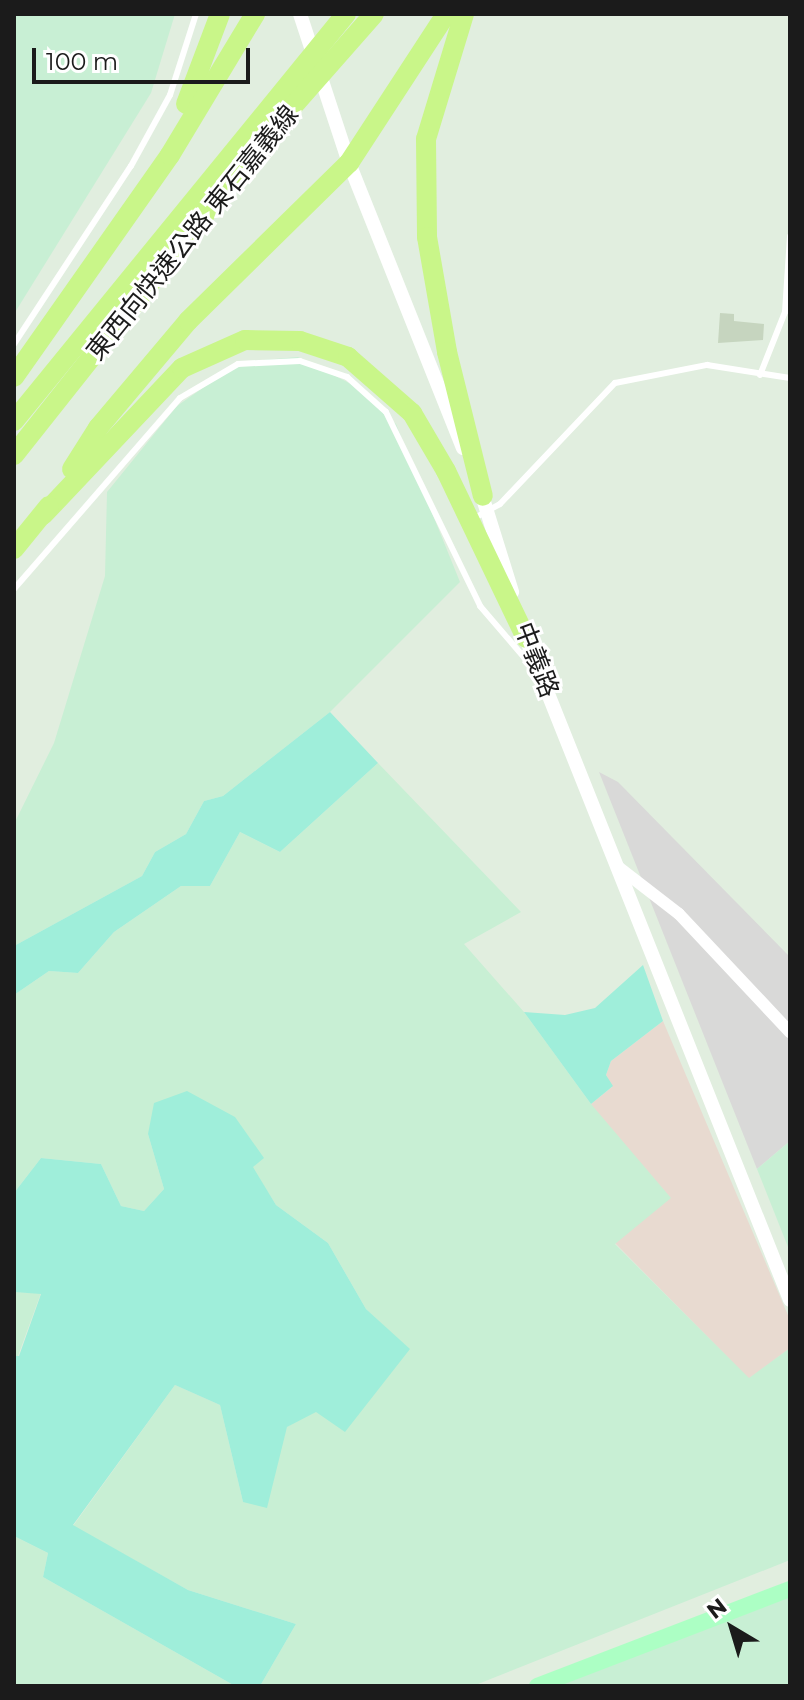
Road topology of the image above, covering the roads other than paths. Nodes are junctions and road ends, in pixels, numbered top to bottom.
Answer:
1 (196, 14) edge
2 (220, 14) edge
3 (255, 14) edge
4 (300, 14) edge
5 (374, 14) edge
6 (446, 14) edge
7 (464, 14) edge
8 (345, 15) edge
9 (349, 163) junction
10 (122, 219) junction
11 (790, 236) edge
12 (14, 344) edge
13 (760, 375) junction
14 (14, 377) edge
15 (790, 378) edge
16 (14, 421) edge
17 (14, 455) edge
18 (486, 504) junction
19 (43, 515) junction
20 (468, 521) junction
21 (14, 549) edge
22 (14, 589) edge
23 (526, 638) junction
24 (542, 675) junction
25 (615, 864) junction
26 (790, 1032) edge
27 (790, 1300) edge
28 (790, 1589) edge
29 (537, 1686) edge

1 - 12 lane
2 - 10 highway
3 - 10 highway
4 - 9 street, 中義路
5 - 17 highway, 東西向快速公路 東石嘉義線
6 - 9 highway
7 - 18 highway
8 - 16 highway, 東西向快速公路 東石嘉義線
9 - 18 street, 中義路
9 - 19 highway
10 - 14 highway
11 - 13 lane
13 - 15 lane
13 - 18 lane
18 - 20 lane
18 - 23 street, 中義路
19 - 20 highway
19 - 21 highway
20 - 23 highway
22 - 24 lane
23 - 24 street, 中義路
24 - 25 street, 中義路
25 - 26 street
25 - 27 street, 中義路
28 - 29 main road

